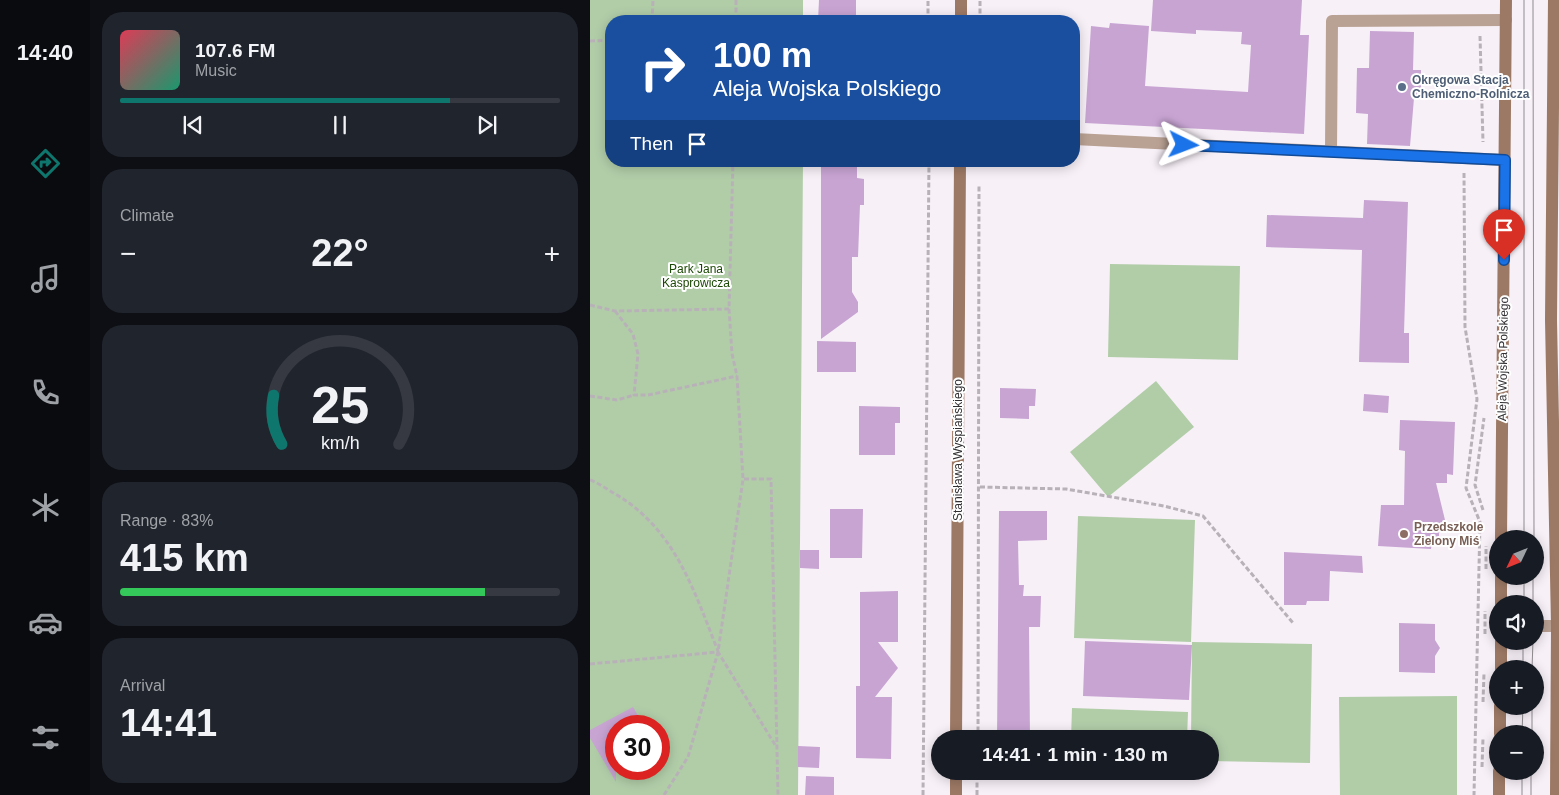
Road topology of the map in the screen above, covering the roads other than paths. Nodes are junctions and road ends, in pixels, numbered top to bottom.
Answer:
1 (961, 0) edge
2 (1506, 0) edge
3 (1556, 7) edge
4 (961, 15) edge
5 (1506, 20) junction
6 (1080, 139) edge
7 (1330, 152) junction
8 (1505, 160) junction
9 (960, 167) edge
10 (1501, 530) edge
11 (1544, 626) edge
12 (1558, 626) edge
13 (956, 730) edge
14 (956, 780) edge
15 (1499, 780) edge
16 (956, 795) edge
17 (1499, 795) edge
18 (1556, 795) edge

1 - 4 main road
2 - 5 main road, Aleja Wojska Polskiego
3 - 12 main road
5 - 7 street
5 - 8 main road, Aleja Wojska Polskiego
6 - 7 street
7 - 8 street
8 - 10 main road, Aleja Wojska Polskiego
9 - 13 main road, Stanisława Wyspiańskiego
11 - 12 street
12 - 18 main road
14 - 16 main road
15 - 17 main road

